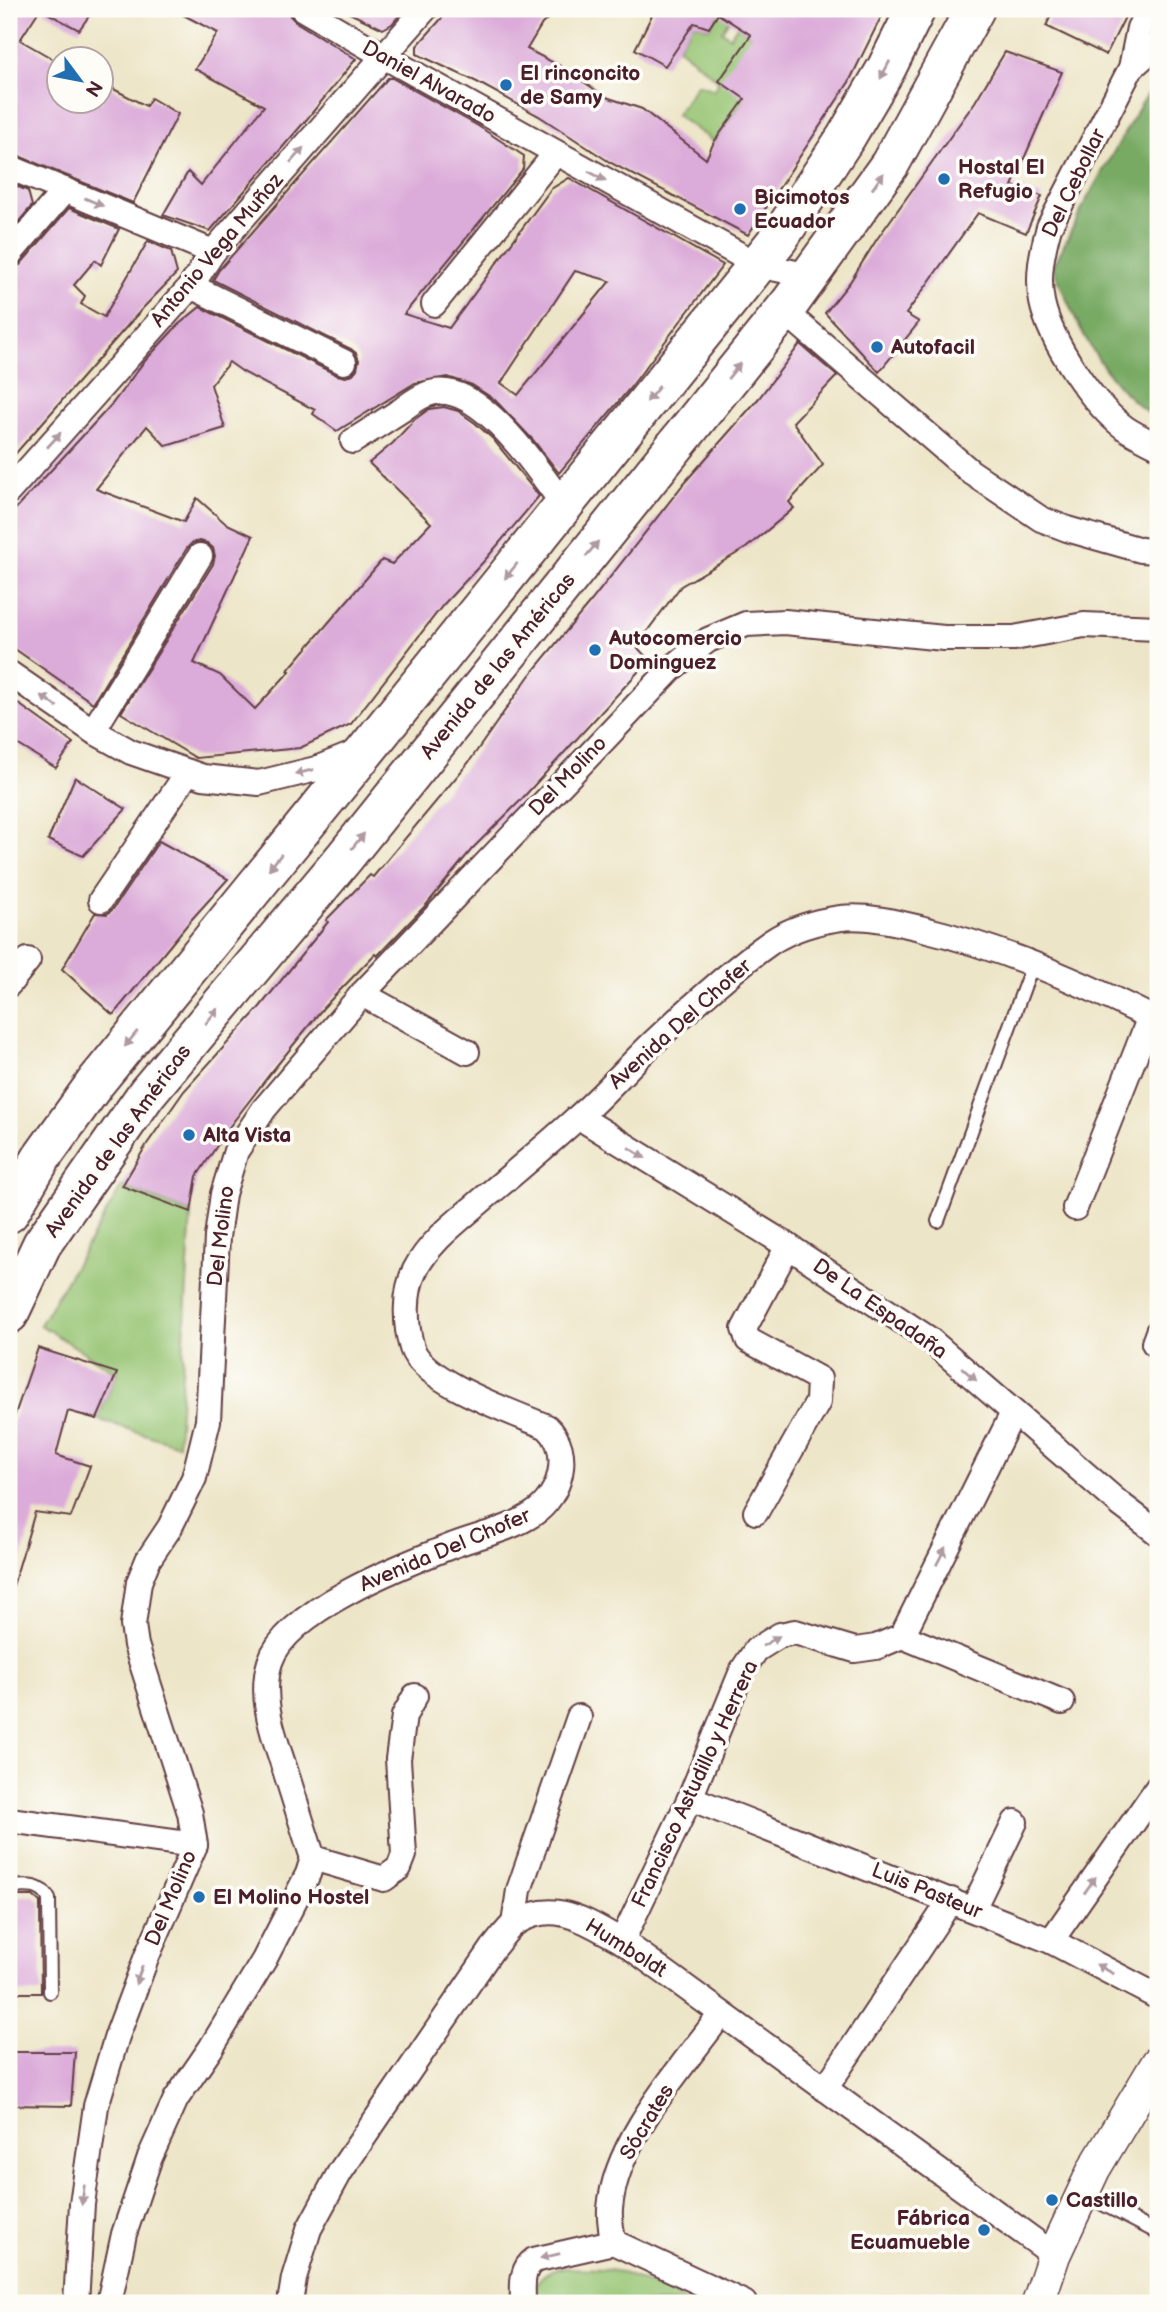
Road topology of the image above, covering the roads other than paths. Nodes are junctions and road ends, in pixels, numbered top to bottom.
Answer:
1 (303, 9) edge
2 (425, 9) edge
3 (916, 9) edge
4 (975, 9) edge
5 (1149, 9) edge
6 (1158, 44) edge
7 (383, 56) junction
8 (1131, 68) junction
9 (556, 153) junction
10 (9, 167) edge
11 (65, 190) junction
12 (213, 252) junction
13 (9, 255) edge
14 (758, 265) junction
15 (810, 276) junction
16 (191, 285) junction
17 (434, 304) dead end
18 (783, 310) junction
19 (344, 362) dead end
20 (353, 441) dead end
21 (1158, 446) edge
22 (9, 491) edge
23 (564, 505) junction
24 (1158, 551) edge
25 (200, 556) dead end
26 (1158, 628) edge
27 (9, 673) edge
28 (93, 731) junction
29 (368, 748) junction
30 (188, 772) junction
31 (101, 901) dead end
32 (29, 960) dead end
33 (1033, 963) junction
34 (9, 984) edge
35 (362, 994) junction
36 (1154, 1019) edge
37 (467, 1052) dead end
38 (579, 1117) junction
39 (1075, 1208) dead end
40 (9, 1213) edge
41 (937, 1221) dead end
42 (788, 1246) junction
43 (9, 1314) edge
44 (1013, 1413) junction
45 (756, 1512) dead end
46 (1158, 1533) edge
47 (902, 1636) junction
48 (415, 1696) dead end
49 (1062, 1702) dead end
50 (579, 1717) dead end
51 (1158, 1787) edge
52 (690, 1798) junction
53 (9, 1820) edge
54 (1015, 1822) dead end
55 (195, 1845) junction
56 (313, 1858) junction
57 (9, 1887) edge
58 (962, 1904) junction
59 (514, 1924) junction
60 (622, 1941) junction
61 (1051, 1941) junction
62 (50, 1992) dead end
63 (1158, 1997) edge
64 (721, 2014) junction
65 (1158, 2062) edge
66 (825, 2089) junction
67 (1083, 2193) junction
68 (1158, 2233) edge
69 (613, 2242) junction
70 (1054, 2255) junction
71 (715, 2297) edge
72 (76, 2303) edge
73 (109, 2303) edge
74 (290, 2303) edge
75 (523, 2303) edge
76 (744, 2303) edge
77 (1038, 2303) edge

1 - 7 street, Daniel Alvarado
2 - 7 street, Antonio Vega Muñoz
3 -> 14 main road
15 -> 4 main road, Avenida de las Américas
5 - 8 street, Del Cebollar
6 - 8 street
7 - 9 street, Daniel Alvarado
12 -> 7 street, Antonio Vega Muñoz
8 - 21 street, Del Cebollar
9 -> 14 street, Daniel Alvarado
9 - 17 street
10 - 11 street
11 -> 12 street
11 - 13 street
12 - 16 street, Antonio Vega Muñoz
14 - 15 street, Daniel Alvarado
14 -> 23 main road
15 - 18 main road, Avenida de las Américas
16 - 19 street
22 -> 16 street, Antonio Vega Muñoz
18 - 24 street
43 -> 18 main road, Avenida de las Américas
20 - 23 street
23 -> 29 main road
25 - 28 street
26 - 35 street, Del Molino
28 -> 27 street
28 - 30 street
29 -> 30 street
29 -> 40 main road
30 - 31 street
32 - 34 street
33 - 36 street, Avenida Del Chofer
33 - 38 street, Avenida Del Chofer
33 - 41 lane
35 - 37 street
35 - 55 street, Del Molino
36 - 39 street
38 -> 42 street, De La Espadaña
38 - 56 street, Avenida Del Chofer
42 -> 44 street, De La Espadaña
42 - 45 street
44 - 46 street, De La Espadaña
47 -> 44 street
47 - 49 street
52 -> 47 street, Francisco Astudillo y Herrera
48 - 56 street
50 - 59 street
61 -> 51 street
52 - 58 street, Luis Pasteur
52 - 60 street, Francisco Astudillo y Herrera
53 - 55 street
54 - 58 street
55 -> 72 street, Del Molino
56 - 73 street
57 - 62 lane
58 - 61 street, Luis Pasteur
58 - 66 street
59 - 60 street, Humboldt
59 - 74 street, Humboldt
60 - 64 street, Humboldt
63 -> 61 street, Luis Pasteur
64 - 66 street, Humboldt
64 - 69 street, Sócrates
65 - 67 street
66 - 70 street, Humboldt
67 - 68 lane
67 - 70 street
69 - 71 street
69 -> 75 street
70 - 77 street
71 - 76 street

